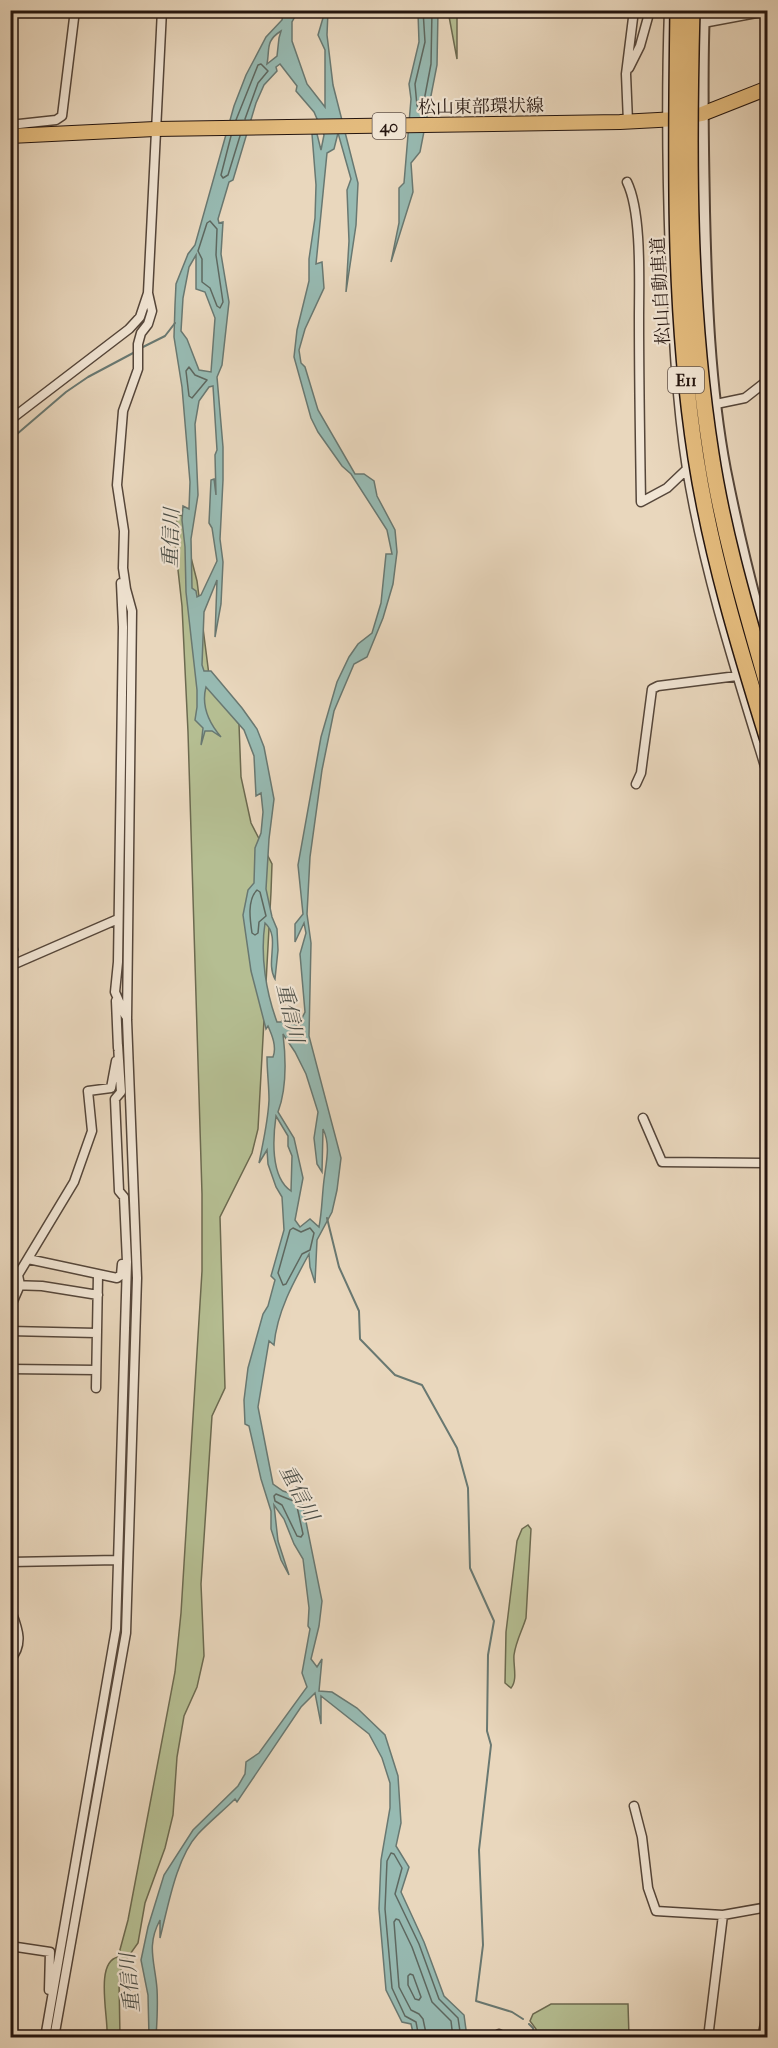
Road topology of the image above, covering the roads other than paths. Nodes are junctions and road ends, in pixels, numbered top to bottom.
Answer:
1 (75, 10) edge
2 (162, 10) edge
3 (634, 10) edge
4 (650, 10) edge
5 (669, 10) edge
6 (678, 10) edge
7 (692, 10) edge
8 (704, 10) edge
9 (768, 11) edge
10 (703, 23) junction
11 (626, 74) junction
12 (768, 88) edge
13 (702, 114) junction
14 (667, 120) junction
15 (624, 122) junction
16 (10, 125) edge
17 (157, 129) junction
18 (10, 136) edge
19 (627, 182) dead end
20 (148, 293) junction
21 (768, 380) edge
22 (716, 404) junction
23 (10, 420) edge
24 (687, 469) junction
25 (123, 568) junction
26 (768, 648) edge
27 (737, 676) junction
28 (768, 687) edge
29 (768, 740) edge
30 (768, 776) edge
31 (636, 784) dead end
32 (118, 919) junction
33 (10, 966) edge
34 (115, 992) junction
35 (127, 1020) junction
36 (118, 1045) junction
37 (643, 1118) dead end
38 (768, 1163) edge
39 (135, 1197) junction
40 (126, 1229) junction
41 (28, 1259) junction
42 (98, 1275) junction
43 (15, 1285) edge
44 (98, 1295) junction
45 (10, 1308) edge
46 (10, 1331) edge
47 (96, 1333) junction
48 (10, 1368) edge
49 (96, 1370) junction
50 (96, 1388) dead end
51 (118, 1560) junction
52 (10, 1562) edge
53 (10, 1608) edge
54 (10, 1660) edge
55 (634, 1806) dead end
56 (768, 1907) edge
57 (723, 1916) junction
58 (10, 1946) edge
59 (50, 2008) junction
60 (768, 2009) edge
61 (45, 2037) edge
62 (52, 2037) edge
63 (708, 2037) edge
64 (762, 2037) edge

1 - 16 street
2 - 17 street
3 - 11 street
4 - 11 street
5 - 14 street
6 - 29 highway, 松山自動車道 / E11, bridge
7 - 28 highway, 松山自動車道 / E11, bridge
8 - 10 street
9 - 10 street
10 - 13 street
11 - 15 street
12 - 13 main road, 松山東部環状線 / 40
13 - 14 main road, 松山東部環状線 / 40
13 - 22 street
14 - 15 main road, 松山東部環状線 / 40
14 - 24 street
15 - 17 main road, 松山東部環状線 / 40
17 - 18 main road, 松山東部環状線 / 40
17 - 20 street
19 - 24 street
20 - 23 street
20 - 25 street
21 - 22 street
22 - 26 street
24 - 27 street
25 - 32 street
25 - 35 street
27 - 30 street
27 - 31 street
32 - 33 street
32 - 34 street
34 - 35 street
34 - 36 street
35 - 39 street
36 - 40 street
36 - 41 street
37 - 38 street
39 - 40 street
39 - 62 street
40 - 42 street
40 - 51 street
41 - 42 street
41 - 43 street
42 - 44 street
43 - 44 street
43 - 45 street
44 - 47 street
46 - 47 street
47 - 49 street
48 - 49 street
49 - 50 street
51 - 52 street
51 - 59 street
53 - 54 street
55 - 57 street
56 - 57 street
57 - 63 street
58 - 59 street
59 - 61 street
59 - 62 street
60 - 64 street

